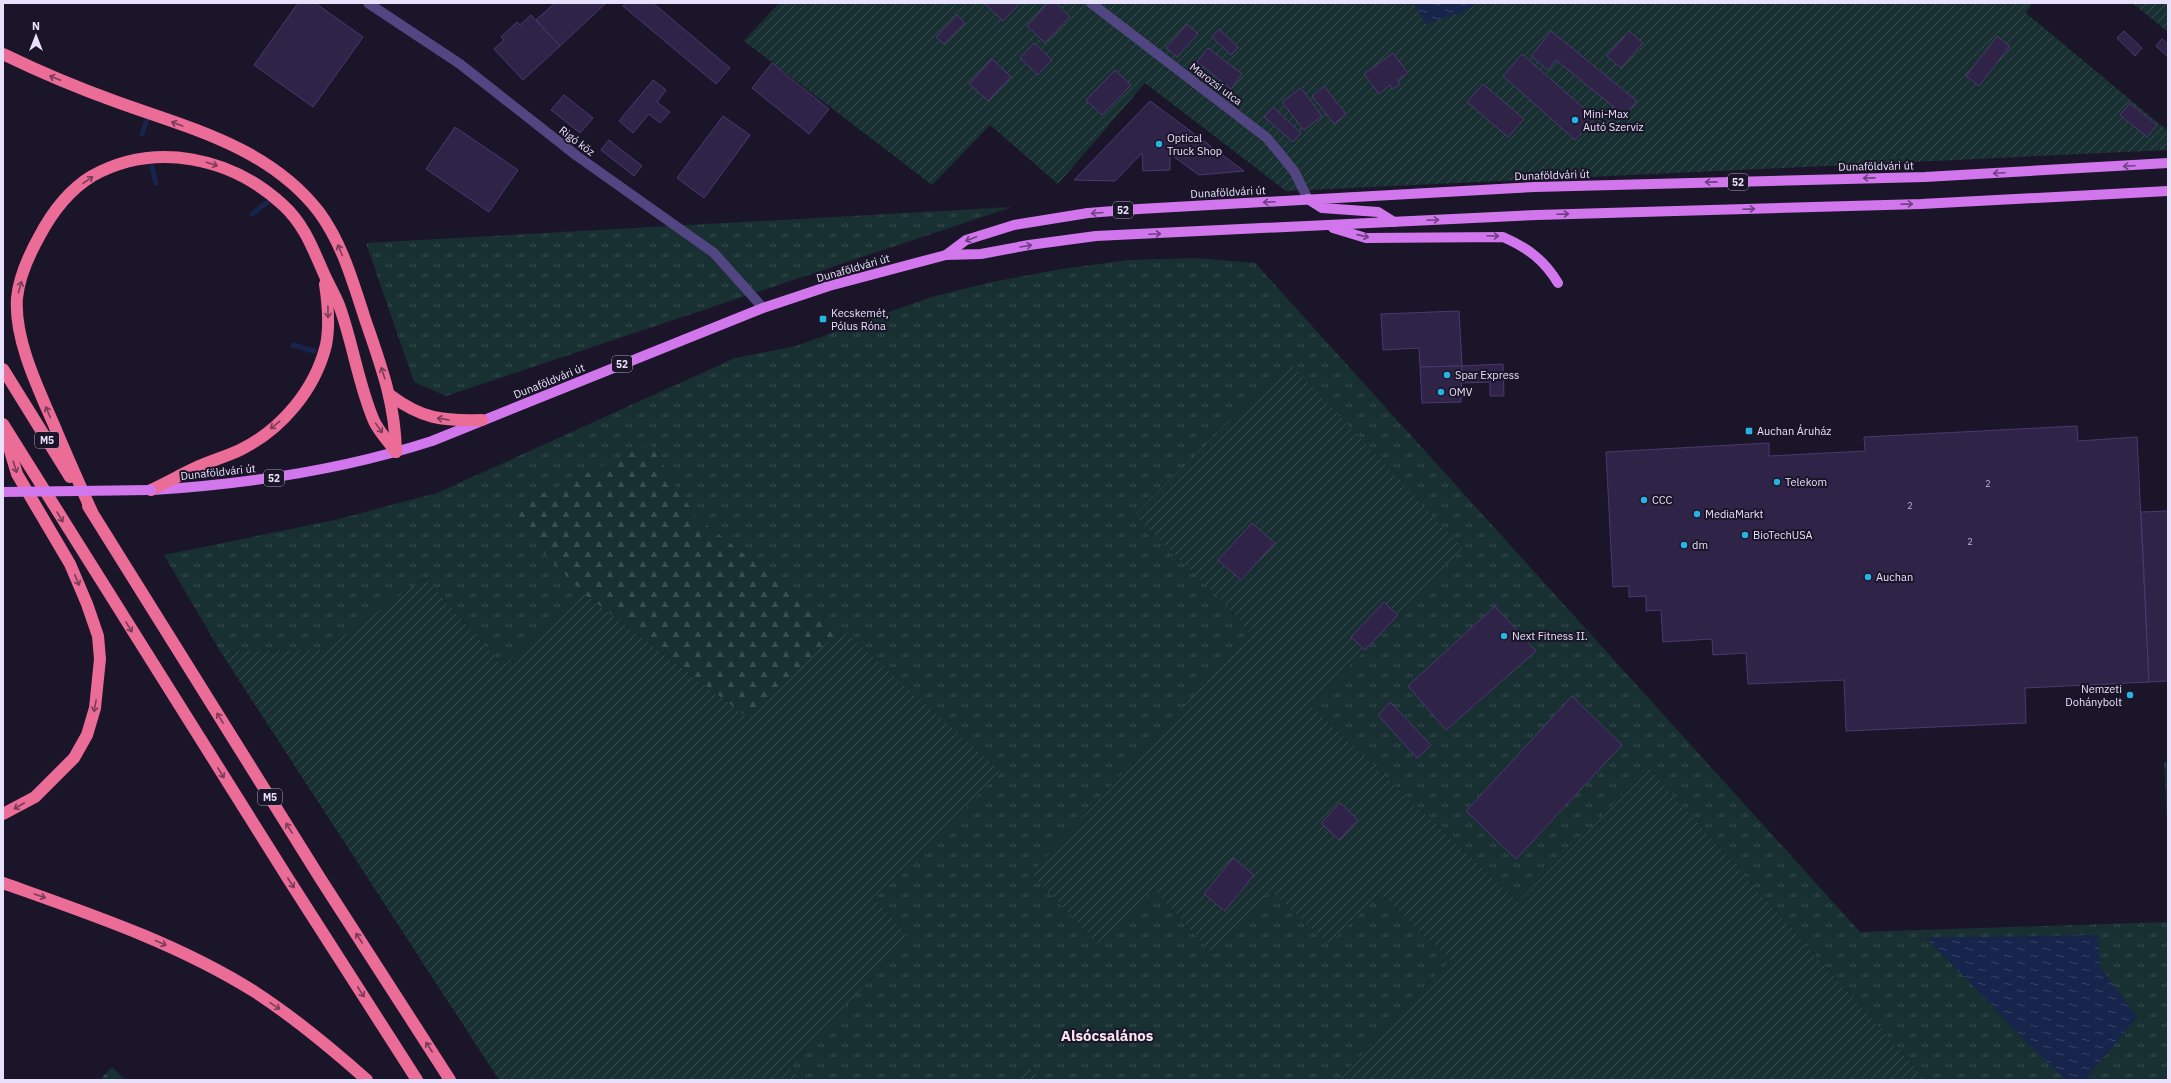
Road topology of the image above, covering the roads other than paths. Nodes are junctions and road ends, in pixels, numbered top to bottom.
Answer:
1 (368, 3) edge
2 (1091, 3) edge
3 (3, 54) edge
4 (2168, 163) edge
5 (2168, 191) edge
6 (1308, 199) junction
7 (1394, 222) junction
8 (1325, 226) junction
9 (946, 255) junction
10 (324, 273) junction
11 (1558, 283) dead end
12 (763, 308) junction
13 (3, 369) edge
14 (390, 395) junction
15 (482, 420) junction
16 (3, 424) edge
17 (3, 430) edge
18 (396, 452) junction
19 (151, 490) junction
20 (3, 492) edge
21 (92, 512) junction
22 (3, 814) edge
23 (3, 883) edge
24 (366, 1080) edge
25 (417, 1080) edge
26 (450, 1080) edge

1 - 12 street, Rigó köz
2 - 6 street, Marozsi utca
14 -> 3 highway
4 -> 6 main road, Dunaföldvári út / 52
7 -> 5 main road, Dunaföldvári út / 52
6 - 7 main road
6 -> 9 main road, Dunaföldvári út / 52
7 - 8 main road, Dunaföldvári út / 52
9 -> 8 main road, Dunaföldvári út / 52
8 -> 11 main road
9 - 12 main road, Dunaföldvári út / 52
10 -> 18 highway
10 -> 19 highway
21 -> 10 highway
12 - 15 main road, Dunaföldvári út / 52
13 - 21 highway, M5
15 -> 14 highway
14 - 18 highway
15 - 18 main road, Dunaföldvári út / 52
16 -> 25 highway, M5
17 -> 22 highway
18 - 19 main road, Dunaföldvári út / 52
19 - 20 main road, 52, bridge
26 -> 21 highway, M5
23 -> 24 highway

